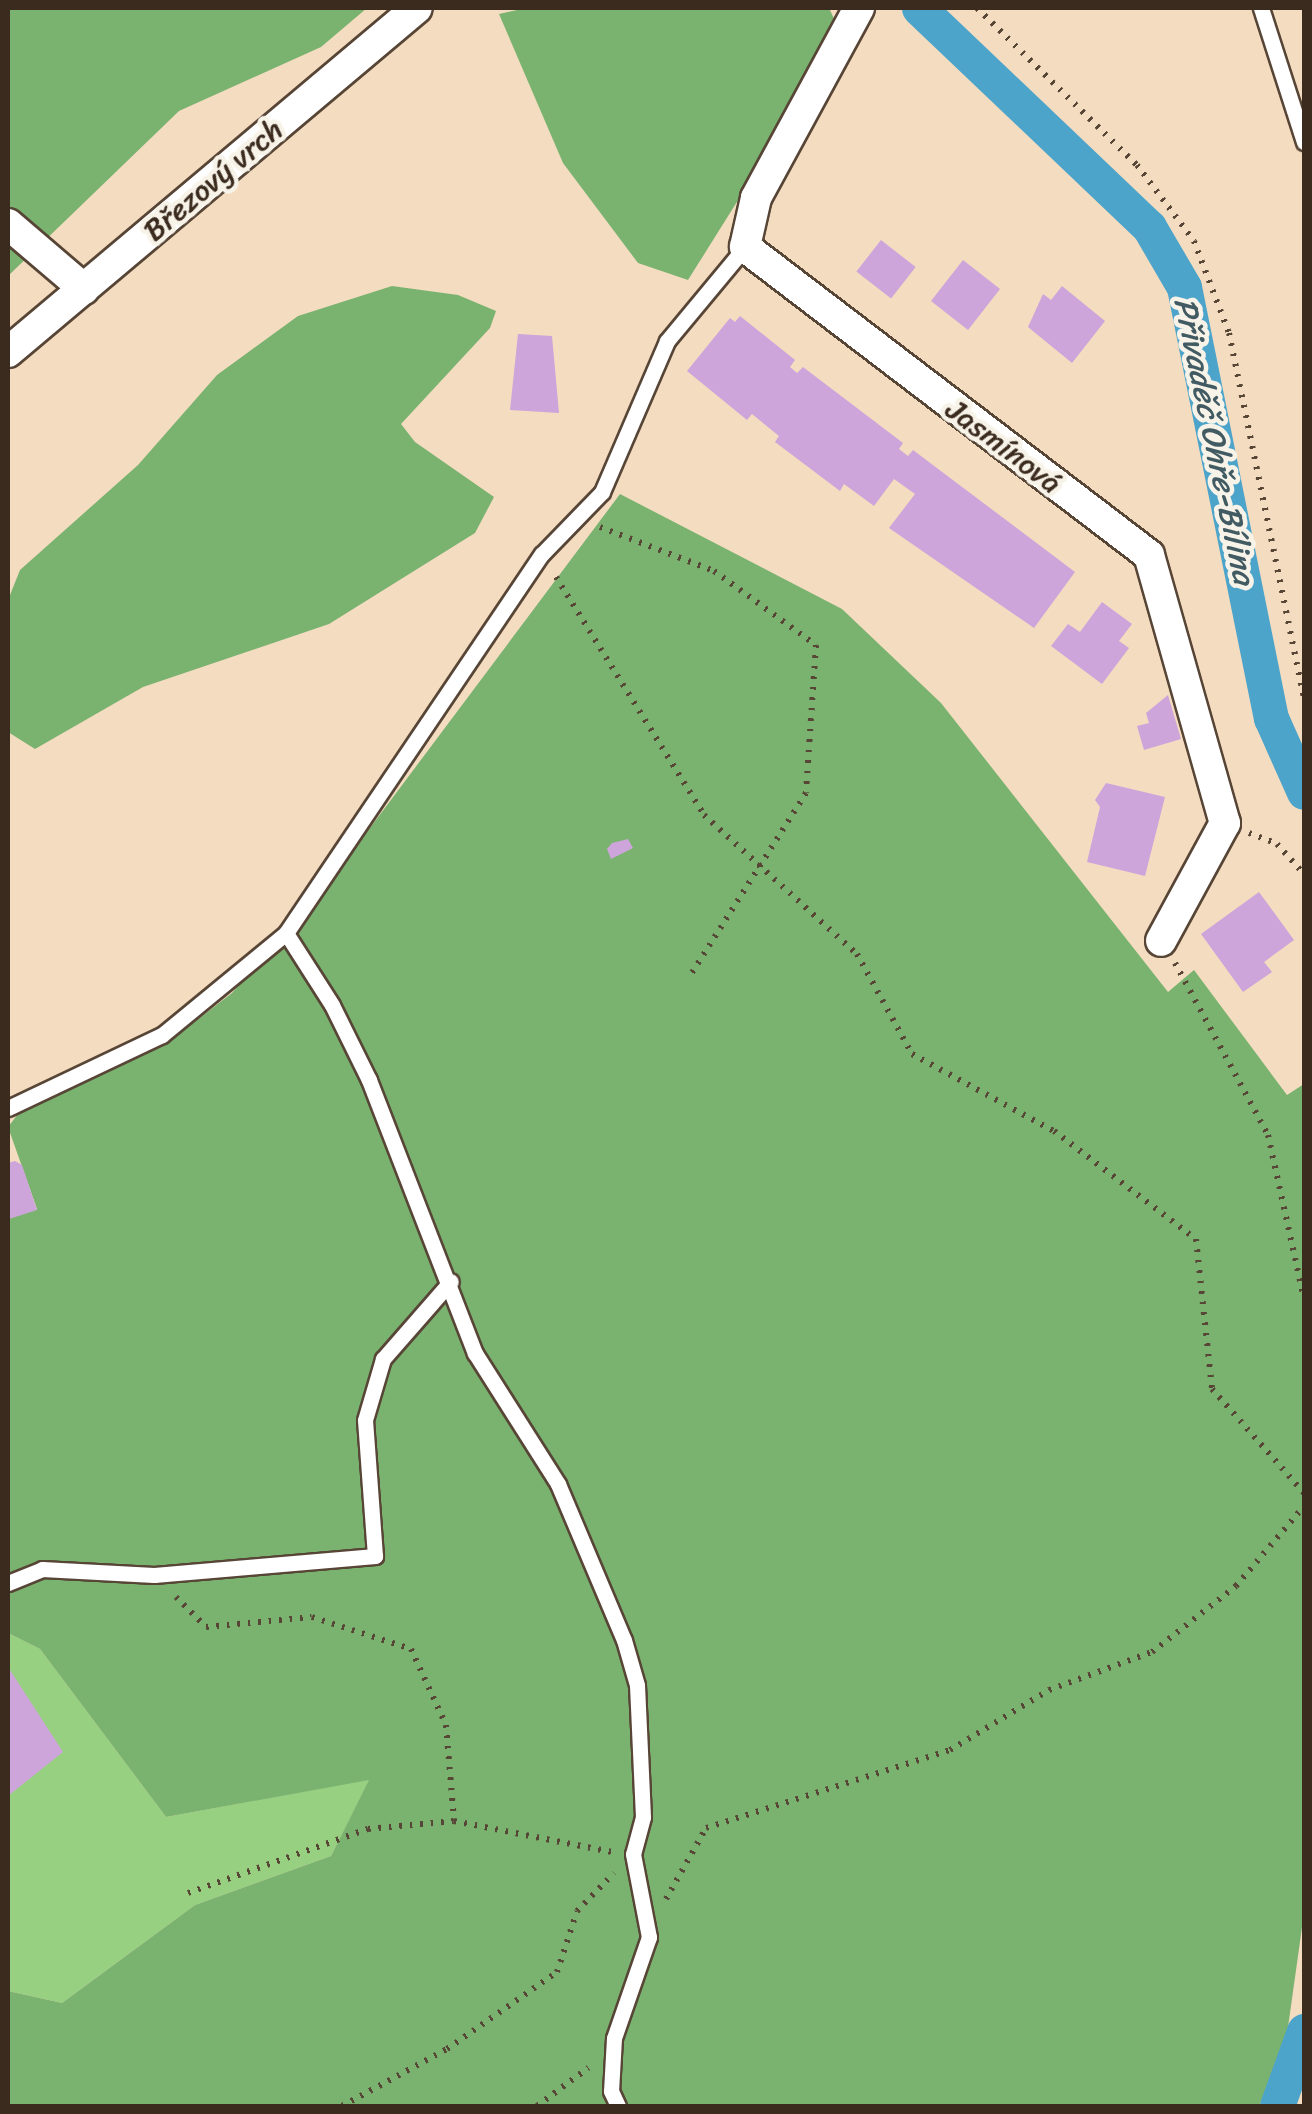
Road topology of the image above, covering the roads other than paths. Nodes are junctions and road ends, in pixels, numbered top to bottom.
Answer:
1 (417, 8) edge
2 (859, 8) edge
3 (1261, 8) edge
4 (1304, 142) edge
5 (8, 224) edge
6 (745, 247) junction
7 (84, 289) junction
8 (8, 352) edge
9 (286, 933) junction
10 (1162, 941) road end
11 (8, 1108) edge
12 (451, 1281) junction
13 (8, 1583) edge
14 (618, 2106) edge

1 - 7 street, Březový vrch
2 - 6 street
3 - 4 lane
5 - 7 street
6 - 9 lane
6 - 10 street, Jasmínová
7 - 8 street, Březový vrch
9 - 11 lane
9 - 12 lane
12 - 13 lane
12 - 14 lane

